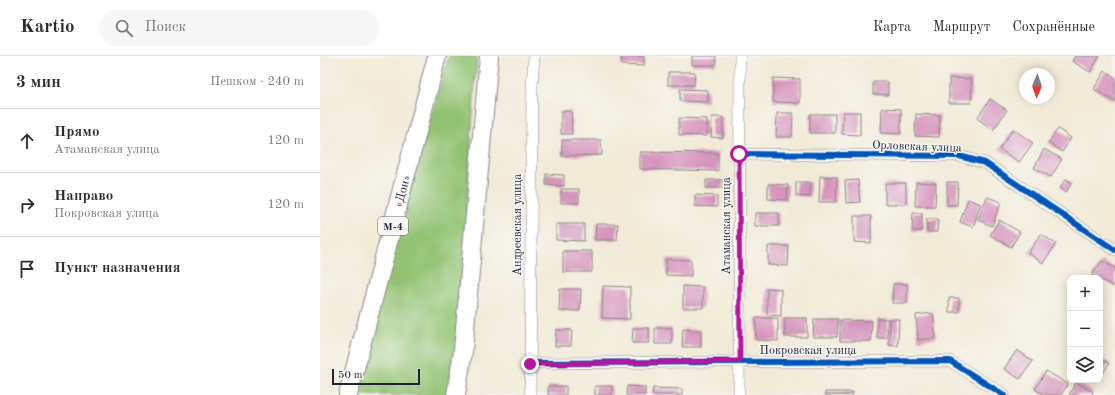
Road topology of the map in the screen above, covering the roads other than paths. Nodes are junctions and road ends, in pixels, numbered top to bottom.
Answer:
1 (437, 56) edge
2 (489, 56) edge
3 (534, 56) edge
4 (740, 56) edge
5 (739, 154) junction
6 (1115, 250) edge
7 (740, 361) junction
8 (530, 364) junction
9 (348, 395) edge
10 (456, 395) edge
11 (530, 395) edge
12 (739, 395) edge
13 (1004, 395) edge

1 - 9 highway, «Дон» / М-4
2 - 10 highway
3 - 8 street, Андреевская улица
4 - 5 street, Атаманская улица
5 - 6 street, Орловская улица
5 - 7 street, Атаманская улица
7 - 8 street, Покровская улица
7 - 12 street, Атаманская улица
7 - 13 street, Покровская улица
8 - 11 street, Андреевская улица

